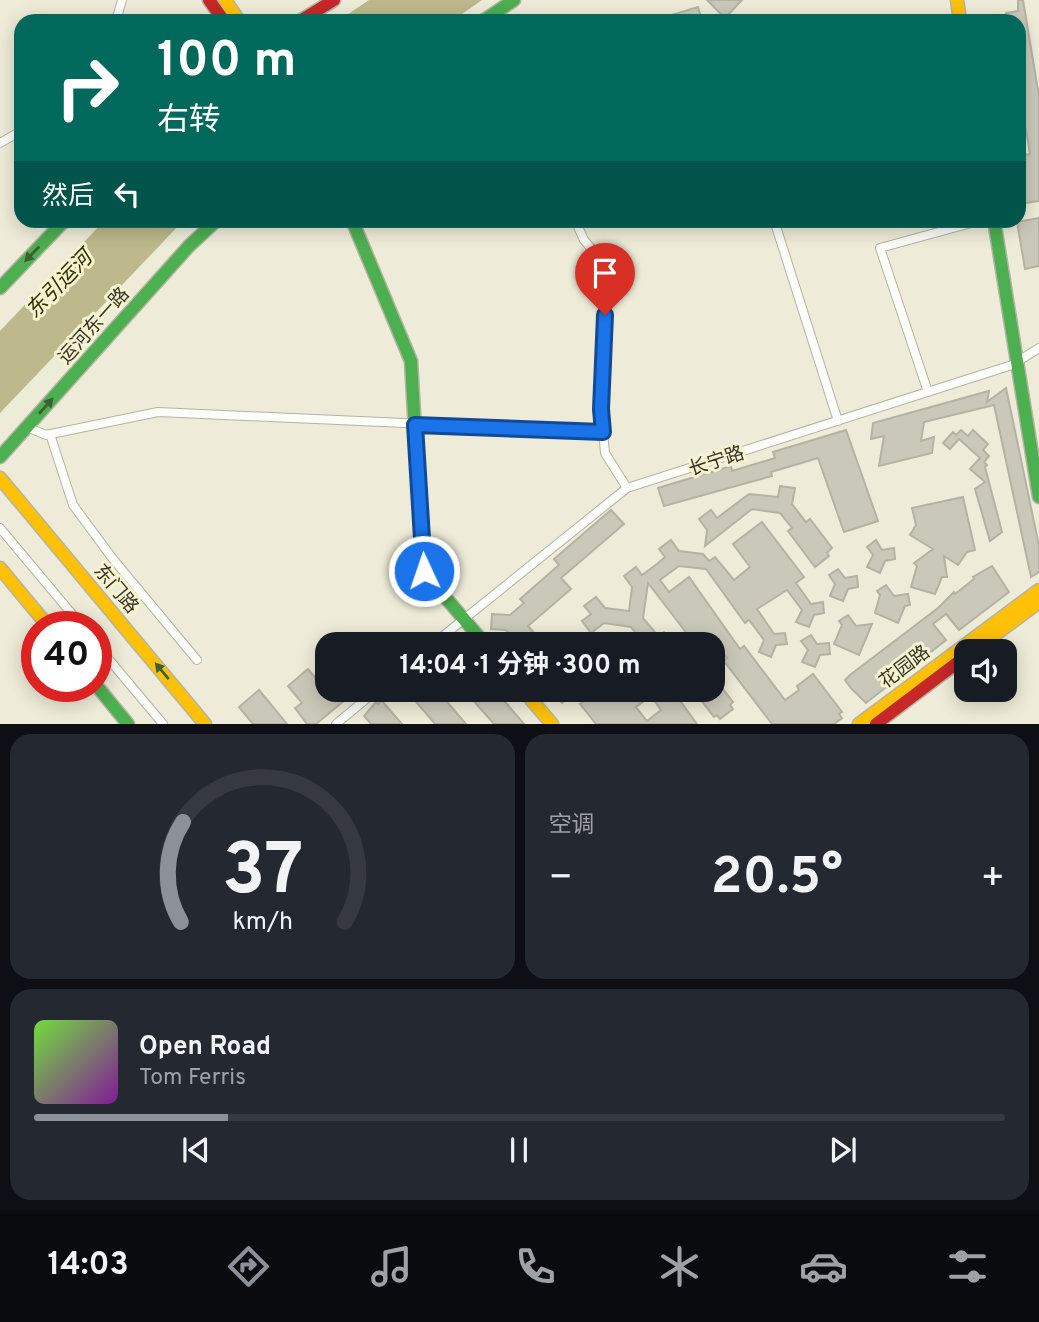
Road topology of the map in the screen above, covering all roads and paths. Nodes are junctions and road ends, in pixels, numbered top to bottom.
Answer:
1 (334, 0) edge
2 (513, 0) edge
3 (311, 14) edge
4 (493, 14) edge
5 (57, 228) edge
6 (208, 228) edge
7 (355, 228) edge
8 (579, 228) edge
9 (777, 228) edge
10 (953, 228) edge
11 (995, 228) edge
12 (0, 288) edge
13 (1039, 348) edge
14 (1017, 362) junction
15 (928, 392) junction
16 (838, 421) junction
17 (415, 425) junction
18 (27, 426) junction
19 (603, 432) junction
20 (50, 434) junction
21 (0, 457) edge
22 (0, 478) edge
23 (627, 488) junction
24 (1039, 497) edge
25 (0, 528) edge
26 (0, 568) edge
27 (1039, 590) edge
28 (1039, 601) edge
29 (36, 611) edge
30 (69, 611) edge
31 (464, 619) junction
32 (448, 632) edge
33 (475, 632) edge
34 (989, 639) edge
35 (197, 660) dead end
36 (112, 663) edge
37 (954, 665) edge
38 (110, 702) edge
39 (362, 702) edge
40 (534, 702) edge
41 (128, 723) edge
42 (163, 723) edge
43 (205, 723) edge
44 (336, 723) edge
45 (552, 723) edge
46 (859, 723) edge
47 (876, 723) edge

1 - 3 street
2 - 4 street
5 -> 12 street
18 -> 6 street, 运河东一路
7 - 17 street
8 - 19 street
9 - 16 street
10 - 15 street
11 - 14 street
13 - 14 street, 长宁路
14 - 15 street, 长宁路
14 - 24 street
15 - 16 street, 长宁路
16 - 23 street, 长宁路
17 - 19 street
17 - 20 street
17 - 31 street
18 - 20 street
18 - 21 street, 运河东一路
19 - 23 street
20 - 35 street
43 -> 22 street, 东门路
23 - 31 street, 长宁路
25 - 30 street
26 - 29 street
27 - 46 street, 花园路
28 - 34 street
31 - 32 street, 长宁路
31 - 33 street
36 - 42 street
37 - 47 street, 花园路
38 - 41 street
39 - 44 street
40 - 45 street

